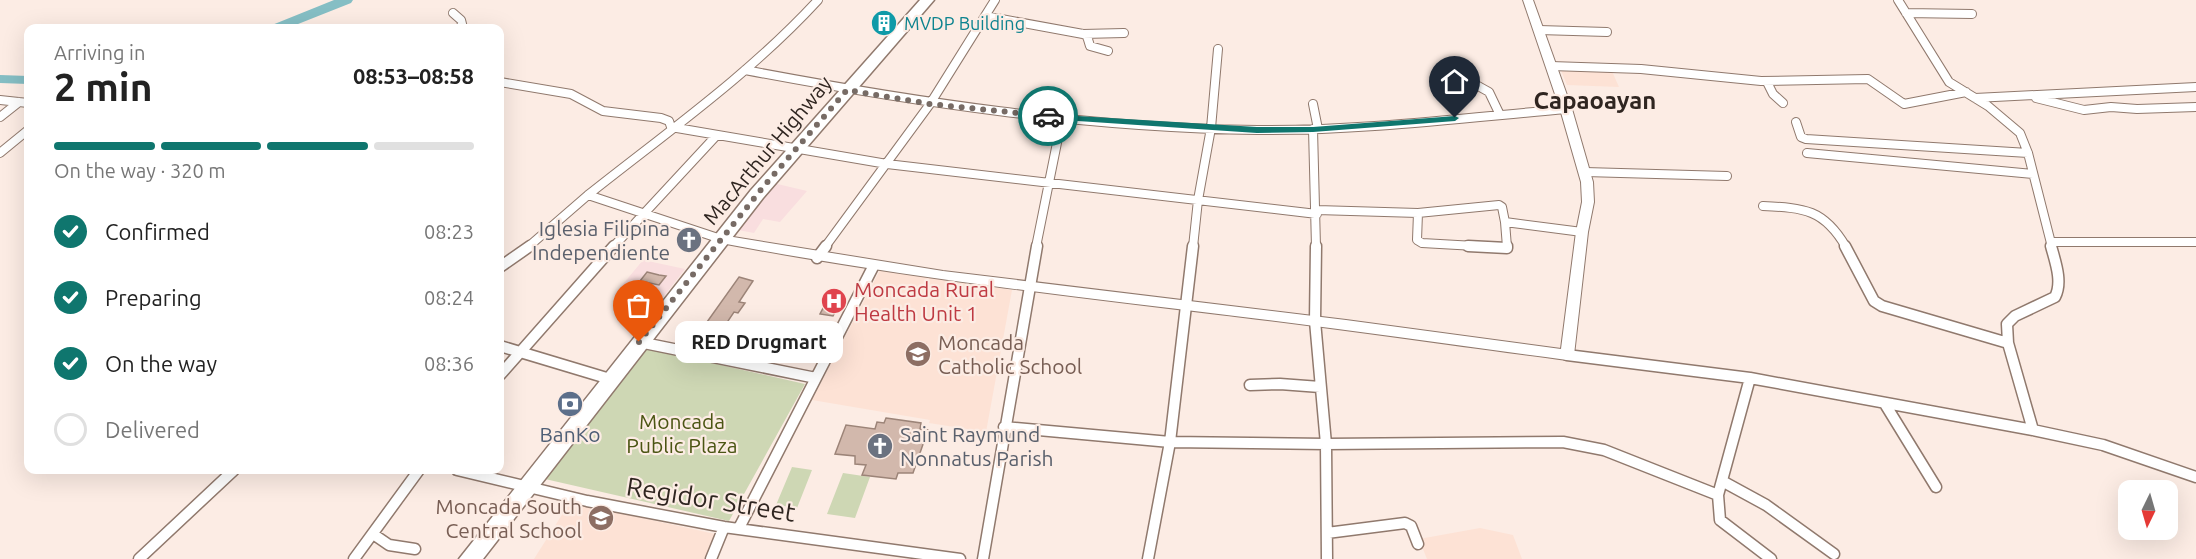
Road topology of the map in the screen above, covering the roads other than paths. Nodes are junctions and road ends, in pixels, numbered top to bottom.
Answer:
1 (818, 0) edge
2 (927, 0) edge
3 (995, 0) edge
4 (1528, 0) edge
5 (1898, 0) edge
6 (453, 13) dead end
7 (1906, 13) junction
8 (1972, 14) dead end
9 (985, 16) junction
10 (462, 24) edge
11 (1539, 30) junction
12 (1607, 32) dead end
13 (1083, 33) junction
14 (1124, 33) dead end
15 (1218, 49) dead end
16 (1108, 51) dead end
17 (1551, 66) junction
18 (746, 70) junction
19 (1472, 82) dead end
20 (1767, 82) junction
21 (504, 83) edge
22 (2196, 87) edge
23 (847, 90) junction
24 (1966, 92) junction
25 (2026, 95) junction
26 (1974, 98) junction
27 (0, 100) edge
28 (19, 102) junction
29 (24, 103) edge
30 (1783, 103) dead end
31 (930, 104) junction
32 (1313, 104) dead end
33 (2196, 107) edge
34 (1566, 109) junction
35 (1500, 115) junction
36 (0, 117) edge
37 (1062, 118) junction
38 (1796, 122) dead end
39 (671, 127) junction
40 (1211, 128) junction
41 (1316, 129) junction
42 (24, 133) edge
43 (716, 136) junction
44 (795, 149) junction
45 (0, 153) edge
46 (1807, 153) dead end
47 (2028, 153) junction
48 (887, 164) junction
49 (1585, 172) junction
50 (2033, 174) junction
51 (1727, 176) dead end
52 (1048, 184) junction
53 (588, 195) junction
54 (1198, 200) junction
55 (1763, 206) dead end
56 (1317, 212) junction
57 (1418, 213) junction
58 (642, 214) junction
59 (1505, 222) junction
60 (1582, 232) junction
61 (721, 239) junction
62 (2051, 242) junction
63 (2196, 242) edge
64 (817, 258) junction
65 (504, 264) edge
66 (873, 267) junction
67 (1028, 289) junction
68 (1185, 306) junction
69 (1315, 321) junction
70 (639, 342) junction
71 (2007, 343) junction
72 (504, 347) edge
73 (519, 352) junction
74 (1567, 355) junction
75 (504, 370) edge
76 (816, 378) junction
77 (1750, 378) junction
78 (610, 379) junction
79 (1250, 385) dead end
80 (1320, 387) junction
81 (1885, 404) junction
82 (1004, 427) junction
83 (2033, 430) junction
84 (1170, 442) junction
85 (1326, 444) junction
86 (230, 474) edge
87 (416, 474) edge
88 (473, 474) edge
89 (2196, 477) edge
90 (1722, 481) junction
91 (525, 487) junction
92 (1936, 487) dead end
93 (1718, 495) junction
94 (724, 527) junction
95 (739, 528) junction
96 (1327, 533) junction
97 (373, 534) junction
98 (1418, 544) dead end
99 (415, 549) dead end
100 (1834, 554) dead end
101 (139, 559) edge
102 (354, 559) edge
103 (470, 559) edge
104 (711, 559) edge
105 (960, 559) edge
106 (983, 559) edge
107 (1148, 559) edge
108 (1327, 559) edge
109 (1772, 559) edge

1 - 18 street
2 - 23 highway, MacArthur Highway
3 - 9 street
4 - 11 street
5 - 7 street
6 - 10 street
7 - 8 street
7 - 24 street
9 - 13 street
9 - 31 street
11 - 12 street
11 - 17 street
13 - 14 street
13 - 16 street
15 - 40 street
17 - 20 street
17 - 34 street
18 - 23 street
18 - 39 street
19 - 35 street
20 - 24 street
20 - 30 street
21 - 39 street
22 - 25 street
23 - 31 street
23 - 44 highway, MacArthur Highway
24 - 26 street
25 - 26 street
25 - 33 street
26 - 47 street
27 - 28 street
28 - 29 street
28 - 36 street
31 - 37 street
31 - 48 street
32 - 41 street
34 - 35 street
34 - 49 street
35 - 41 street
37 - 40 street
37 - 52 street
38 - 47 street
39 - 43 street
39 - 53 street
40 - 41 street
40 - 54 street
41 - 56 street
42 - 45 street
43 - 44 street
43 - 58 street
44 - 48 street
44 - 61 highway, MacArthur Highway
46 - 50 street
47 - 50 street
48 - 52 street
48 - 64 street
49 - 51 street
49 - 60 street
50 - 62 street
52 - 54 street
52 - 67 street
53 - 58 street
53 - 65 street
54 - 56 street
54 - 68 street
55 - 71 street
56 - 57 street
56 - 69 street
57 - 59 street
57 - 59 street
58 - 61 street
58 - 73 street
59 - 60 street
60 - 74 street
61 - 64 street
61 - 70 highway, MacArthur Highway
62 - 63 street
62 - 71 street
64 - 66 street
66 - 67 street
66 - 76 street
67 - 68 street
67 - 82 street
68 - 69 street
68 - 84 street
69 - 74 street
69 - 80 street
70 - 76 street
70 - 78 highway, MacArthur Highway
71 - 83 street
72 - 73 street
73 - 75 street
73 - 78 street
74 - 77 street
76 - 95 street
77 - 81 street
77 - 90 street
78 - 91 highway, MacArthur Highway
79 - 80 street
80 - 85 street
81 - 83 street
81 - 92 street
82 - 84 street
82 - 106 street
83 - 89 street
84 - 85 street
84 - 107 street
85 - 93 street
85 - 96 street
86 - 101 street
87 - 97 street
88 - 91 street, Regidor Street
90 - 93 street
90 - 100 street
91 - 94 street, Regidor Street
91 - 103 highway, MacArthur Highway
93 - 109 street
94 - 95 street, Regidor Street
94 - 104 street
95 - 105 street, Regidor Street
96 - 98 street
96 - 108 street
97 - 99 street
97 - 102 street

